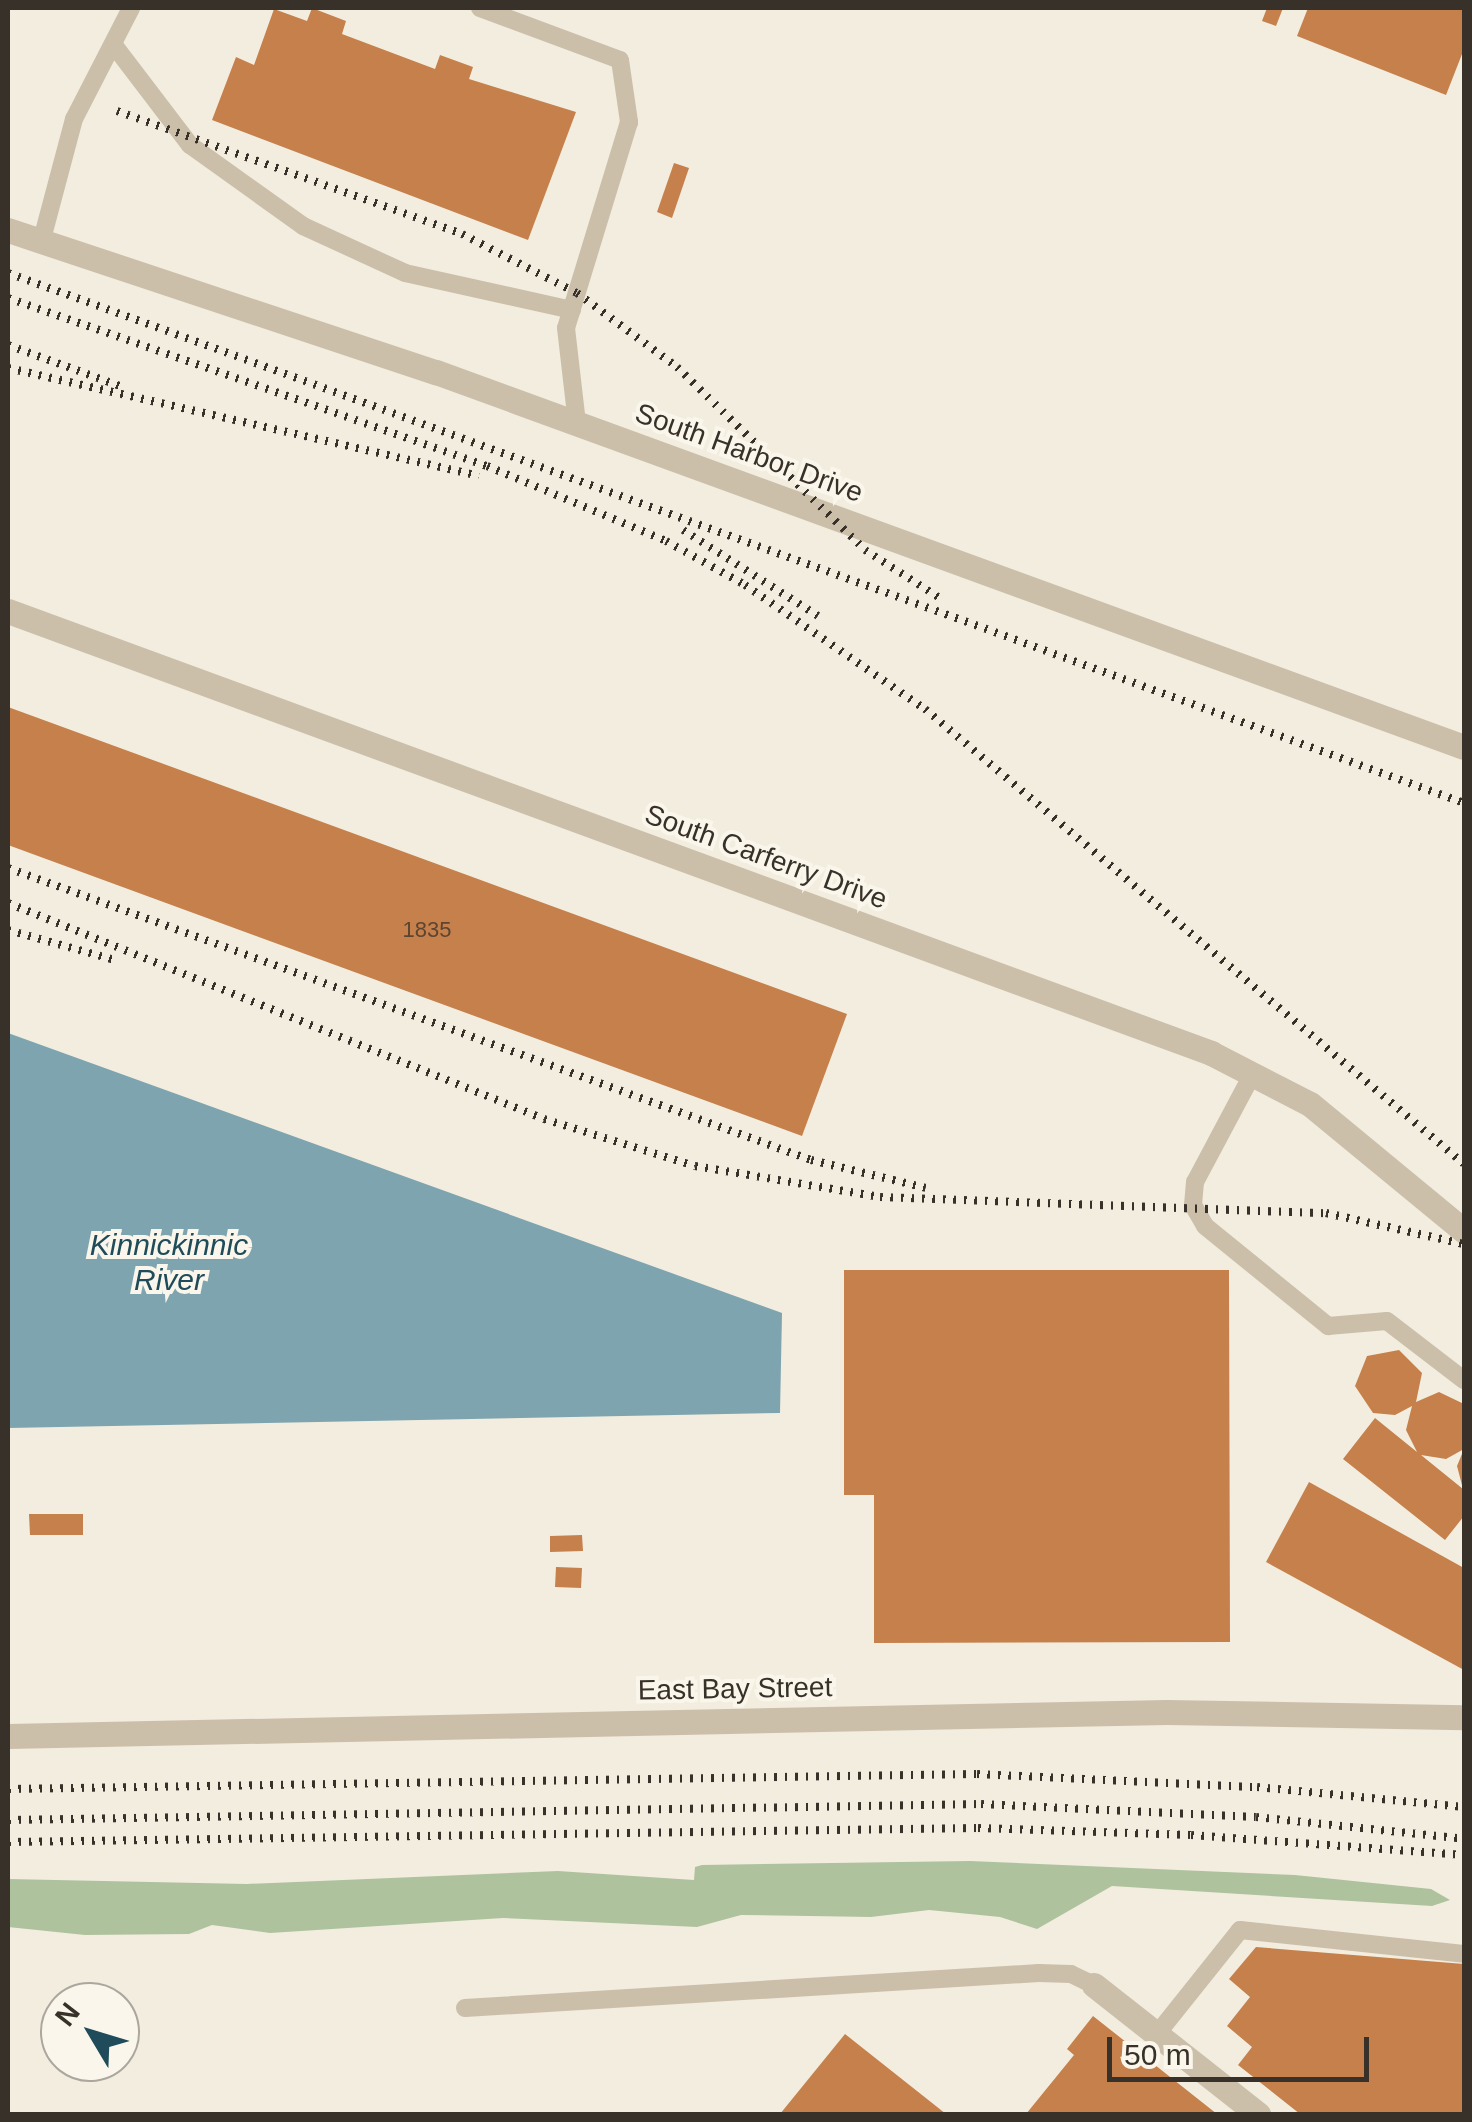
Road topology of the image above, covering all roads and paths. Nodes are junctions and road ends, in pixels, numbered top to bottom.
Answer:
1 (131, 8) edge
2 (480, 8) edge
3 (112, 44) junction
4 (8, 230) edge
5 (41, 242) junction
6 (572, 310) junction
7 (577, 423) junction
8 (8, 611) edge
9 (1464, 746) edge
10 (1253, 1073) junction
11 (1464, 1232) edge
12 (1464, 1380) edge
13 (1464, 1717) edge
14 (8, 1736) edge
15 (1464, 1954) edge
16 (1094, 1985) joint
17 (465, 2008) dead end
18 (1157, 2034) junction
19 (1258, 2114) edge

1 - 3 lane
2 - 6 lane
3 - 5 lane
3 - 6 lane
4 - 5 street, South Harbor Drive
5 - 7 street, South Harbor Drive
6 - 7 lane
7 - 9 street, South Harbor Drive
8 - 10 street, South Carferry Drive
10 - 11 street, South Carferry Drive
10 - 12 lane
13 - 14 street, East Bay Street
15 - 18 lane
16 - 17 lane
16 - 18 street
18 - 19 street

